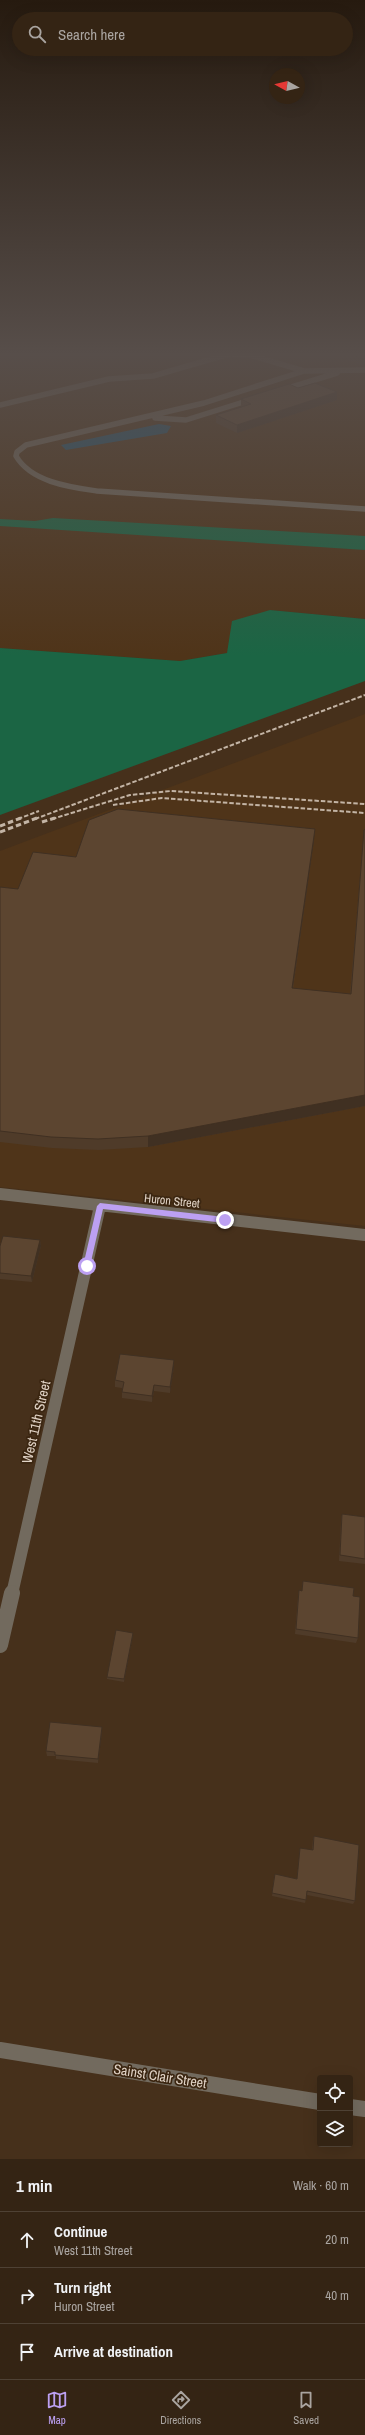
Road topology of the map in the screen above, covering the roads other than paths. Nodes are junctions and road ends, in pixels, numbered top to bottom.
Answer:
1 (17, 455) edge
2 (365, 509) edge
3 (0, 1194) edge
4 (100, 1206) junction
5 (365, 1235) edge
6 (0, 1645) edge
7 (0, 2050) edge
8 (317, 2102) edge
9 (353, 2107) edge
10 (365, 2109) edge

1 - 2 street
3 - 4 street, Huron Street
4 - 5 street, Huron Street
4 - 6 street, West 11th Street
7 - 8 street, Sainst Clair Street
9 - 10 street

